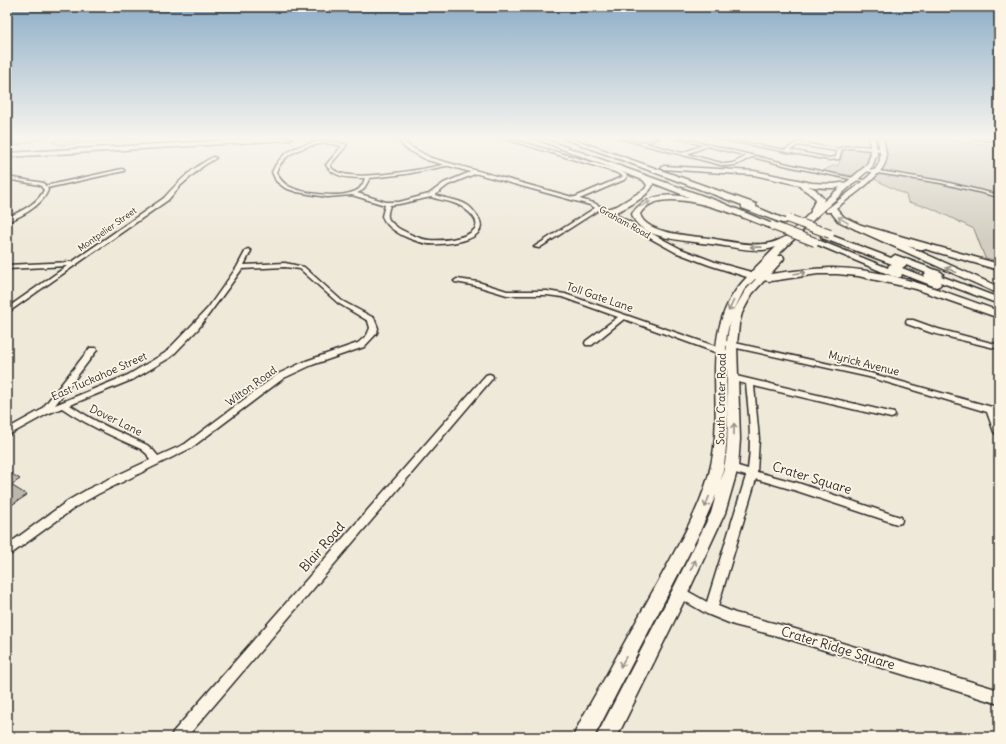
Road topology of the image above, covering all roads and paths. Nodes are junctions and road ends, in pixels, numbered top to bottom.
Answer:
1 (110, 173) edge
2 (192, 173) edge
3 (274, 173) edge
4 (339, 173) edge
5 (397, 173) edge
6 (473, 173) edge
7 (478, 173) edge
8 (619, 173) edge
9 (634, 173) edge
10 (651, 173) edge
11 (653, 173) edge
12 (663, 173) edge
13 (748, 173) edge
14 (827, 173) edge
15 (864, 173) edge
16 (874, 173) edge
17 (886, 173) edge
18 (368, 177) junction
19 (645, 177) junction
20 (7, 178) edge
21 (14, 178) junction
22 (856, 179) junction
23 (7, 181) edge
24 (865, 181) junction
25 (850, 184) junction
26 (830, 186) junction
27 (44, 187) junction
28 (843, 190) junction
29 (852, 192) junction
30 (354, 194) junction
31 (431, 195) junction
32 (726, 196) junction
33 (999, 196) edge
34 (575, 199) junction
35 (388, 204) junction
36 (716, 204) junction
37 (600, 207) junction
38 (832, 208) junction
39 (609, 211) junction
40 (815, 213) junction
41 (7, 220) edge
42 (782, 223) junction
43 (858, 227) junction
44 (793, 237) junction
45 (822, 238) junction
46 (538, 247) dead end
47 (248, 251) dead end
48 (73, 264) junction
49 (7, 267) edge
50 (240, 267) junction
51 (999, 267) edge
52 (758, 277) junction
53 (457, 281) dead end
54 (999, 291) edge
55 (999, 296) edge
56 (999, 301) edge
57 (999, 308) edge
58 (7, 311) edge
59 (999, 314) edge
60 (623, 316) junction
61 (910, 322) dead end
62 (589, 343) dead end
63 (999, 347) edge
64 (727, 348) junction
65 (93, 350) dead end
66 (489, 377) dead end
67 (732, 378) junction
68 (750, 382) junction
69 (63, 404) junction
70 (995, 411) edge
71 (44, 412) junction
72 (891, 415) dead end
73 (999, 432) edge
74 (7, 433) edge
75 (156, 462) junction
76 (724, 466) junction
77 (752, 474) junction
78 (897, 520) dead end
79 (7, 551) edge
80 (680, 592) junction
81 (711, 610) junction
82 (999, 697) edge
83 (178, 737) edge
84 (583, 737) edge
85 (606, 737) edge

1 - 27 street
2 - 48 street, Montpelier Street
3 - 30 street
4 - 18 street
5 - 18 street
6 - 31 street
7 - 34 main road, Graham Road
8 - 34 street
9 - 19 highway
10 - 42 highway
11 - 42 highway
12 - 32 highway
13 - 26 highway
14 - 22 street
15 - 22 main road, South Crater Road
16 - 24 main road, South Crater Road
17 - 33 street
18 - 30 street
19 - 36 highway
19 - 39 highway
20 - 21 street
21 - 23 street
21 - 27 street
22 - 24 street
22 - 25 main road, South Crater Road
24 - 29 main road, South Crater Road
25 - 26 highway
25 - 28 main road, South Crater Road
26 - 28 highway
27 - 41 street
28 - 29 highway
28 - 40 main road, South Crater Road
29 - 38 main road, South Crater Road
30 - 35 street
31 - 35 street
31 - 35 street
32 - 40 highway
32 - 42 highway
34 - 37 main road, Graham Road
36 - 42 highway
44 -> 36 highway
37 - 39 main road, Graham Road
37 - 46 street
43 -> 38 main road
38 - 52 main road, South Crater Road
39 - 52 main road, Graham Road
40 - 44 main road, South Crater Road
42 - 45 highway, bridge
42 - 45 highway
43 - 51 main road
54 -> 43 highway
44 - 52 main road, South Crater Road
45 - 55 highway
45 - 56 highway
45 - 57 highway
45 - 59 highway
47 - 50 street, East Tuckahoe Street
48 - 49 street
48 - 58 street, Montpelier Street
50 - 69 street, East Tuckahoe Street
50 - 75 street, Wilton Road
52 -> 59 highway
52 - 64 main road, South Crater Road
53 - 60 street, Toll Gate Lane
60 - 62 street
60 - 64 street, Toll Gate Lane
61 - 63 street
64 - 67 main road, South Crater Road
64 - 70 street, Myrick Avenue
64 - 76 main road, South Crater Road
65 - 71 street
66 - 83 street, Blair Road
67 - 68 street
76 -> 67 main road, South Crater Road
68 - 72 street
68 - 77 street
69 - 71 street, East Tuckahoe Street
69 - 75 street, Dover Lane
70 - 73 street
71 - 74 street, East Tuckahoe Street
75 - 79 street, Wilton Road
76 - 77 street, Crater Square
80 -> 76 main road, South Crater Road
76 -> 84 main road, South Crater Road
77 - 78 street, Crater Square
77 - 81 street
80 - 81 street, Crater Ridge Square
80 - 85 main road, South Crater Road
81 - 82 street, Crater Ridge Square

